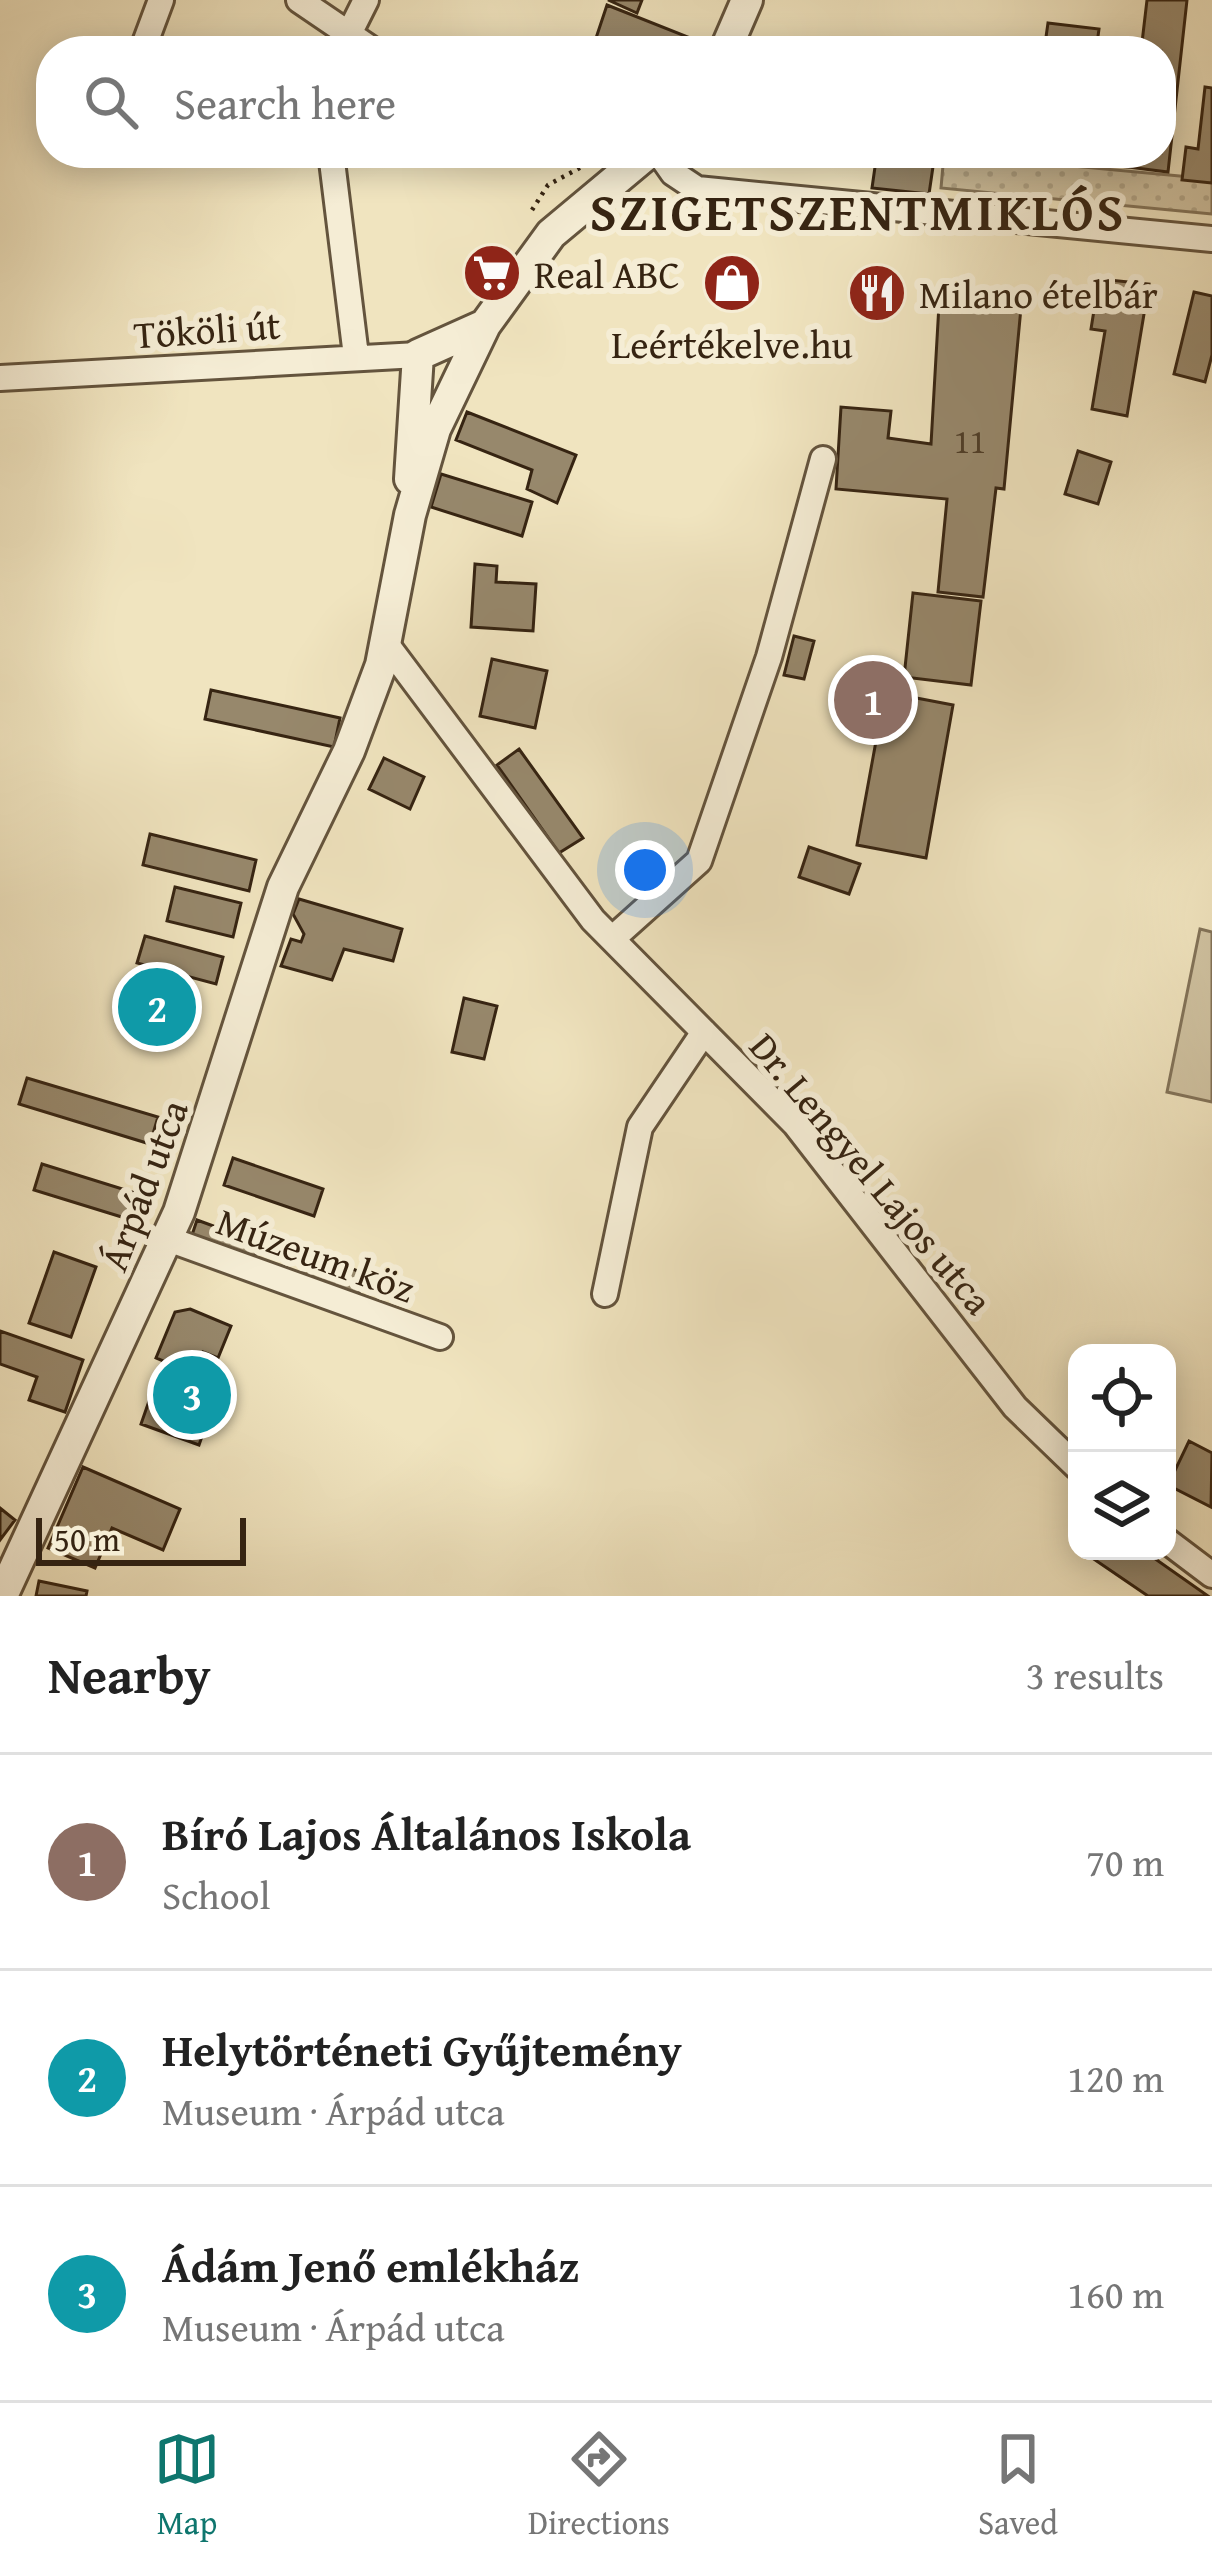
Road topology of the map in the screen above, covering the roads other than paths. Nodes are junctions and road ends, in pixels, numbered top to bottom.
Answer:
1 (161, 0) edge
2 (299, 0) edge
3 (366, 0) edge
4 (747, 0) edge
5 (148, 36) edge
6 (336, 36) edge
7 (348, 36) edge
8 (731, 36) edge
9 (333, 168) edge
10 (630, 168) edge
11 (670, 168) edge
12 (1212, 239) edge
13 (485, 325) junction
14 (418, 355) junction
15 (356, 356) junction
16 (0, 378) edge
17 (823, 459) dead end
18 (410, 515) junction
19 (387, 645) junction
20 (611, 939) junction
21 (704, 1032) junction
22 (168, 1239) junction
23 (605, 1294) dead end
24 (440, 1337) dead end
25 (1068, 1458) edge
26 (1176, 1547) edge
27 (1212, 1575) edge
28 (2, 1596) edge

1 - 5 street
2 - 6 street
3 - 7 street
4 - 8 street
9 - 15 street
10 - 13 street, Árpád utca
11 - 12 street
13 - 14 street
13 - 18 street, Árpád utca
14 - 15 street, Tököli út
14 - 18 street, Árpád utca
15 - 16 street, Tököli út
17 - 20 street
18 - 19 street, Árpád utca
19 - 20 street, Dr. Lengyel Lajos utca
19 - 22 street, Árpád utca
20 - 21 street, Dr. Lengyel Lajos utca
21 - 23 street
21 - 25 street, Dr. Lengyel Lajos utca
22 - 24 street, Múzeum köz
22 - 28 street, Árpád utca
26 - 27 street

